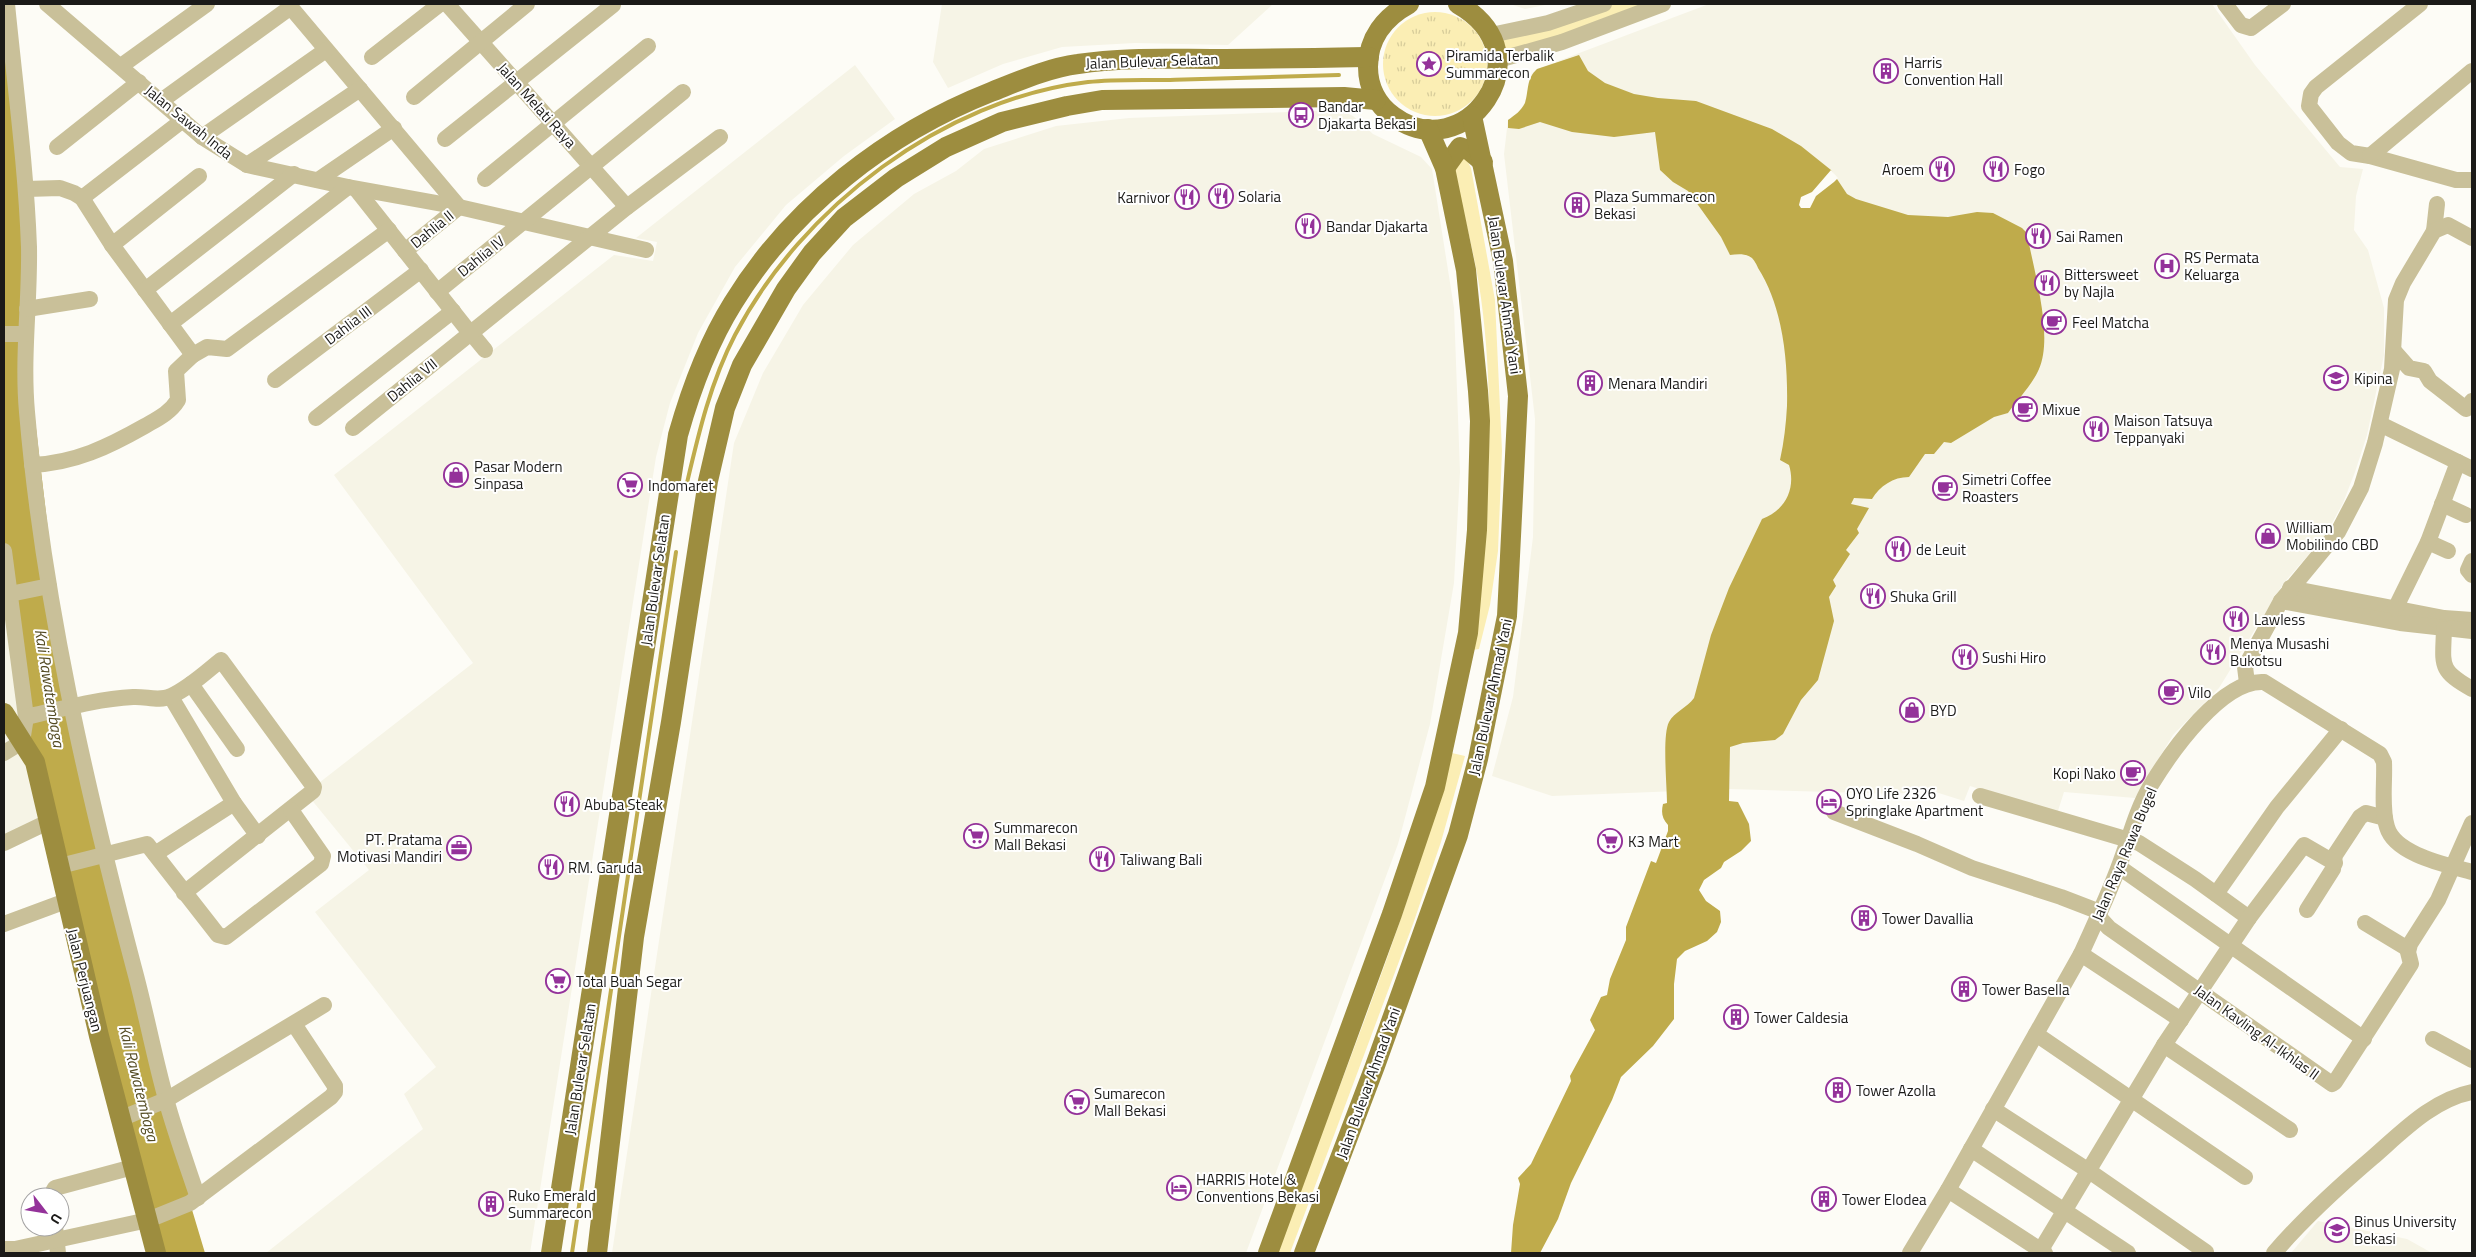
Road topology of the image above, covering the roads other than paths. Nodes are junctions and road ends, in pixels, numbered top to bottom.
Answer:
1 (7, 4) edge
2 (47, 4) edge
3 (207, 4) edge
4 (440, 4) edge
5 (446, 4) edge
6 (527, 4) edge
7 (613, 4) edge
8 (1458, 4) edge
9 (1604, 4) edge
10 (1663, 4) edge
11 (2225, 4) edge
12 (2283, 4) edge
13 (2420, 4) edge
14 (289, 5) edge
15 (1399, 6) edge
16 (1491, 35) junction
17 (480, 42) junction
18 (648, 46) dead end
19 (326, 50) junction
20 (372, 57) dead end
21 (1369, 57) junction
22 (1342, 58) junction
23 (1498, 60) junction
24 (121, 66) junction
25 (2472, 71) edge
26 (139, 82) junction
27 (516, 82) junction
28 (360, 89) junction
29 (683, 92) dead end
30 (414, 96) dead end
31 (1344, 97) junction
32 (1376, 100) junction
33 (161, 101) junction
34 (1472, 116) junction
35 (183, 120) junction
36 (553, 124) junction
37 (394, 128) junction
38 (1428, 129) junction
39 (202, 137) junction
40 (720, 137) dead end
41 (445, 139) dead end
42 (57, 147) dead end
43 (2370, 156) junction
44 (1483, 162) junction
45 (247, 166) junction
46 (591, 167) junction
47 (1445, 168) junction
48 (294, 174) junction
49 (199, 176) dead end
50 (485, 179) dead end
51 (318, 180) junction
52 (2472, 180) edge
53 (352, 188) junction
54 (26, 189) junction
55 (82, 198) junction
56 (2437, 204) dead end
57 (459, 207) junction
58 (627, 207) junction
59 (525, 221) junction
60 (389, 230) junction
61 (2434, 231) junction
62 (590, 237) junction
63 (2472, 238) edge
64 (112, 245) junction
65 (646, 250) dead end
66 (406, 251) junction
67 (421, 270) junction
68 (145, 290) junction
69 (437, 292) junction
70 (90, 299) dead end
71 (27, 309) junction
72 (453, 311) junction
73 (170, 324) junction
74 (470, 333) junction
75 (4, 334) edge
76 (24, 334) junction
77 (485, 350) dead end
78 (2394, 351) junction
79 (193, 355) junction
80 (275, 380) dead end
81 (2472, 401) edge
82 (316, 418) dead end
83 (2380, 424) junction
84 (353, 428) dead end
85 (32, 464) junction
86 (2465, 466) edge
87 (2442, 504) junction
88 (2466, 516) dead end
89 (2428, 542) junction
90 (4, 551) edge
91 (2448, 551) dead end
92 (2472, 561) edge
93 (2472, 575) edge
94 (46, 587) junction
95 (15, 593) junction
96 (2285, 595) junction
97 (2395, 609) junction
98 (2472, 620) edge
99 (2444, 629) junction
100 (2472, 632) edge
101 (190, 684) junction
102 (2247, 684) junction
103 (2472, 689) edge
104 (171, 696) junction
105 (72, 706) junction
106 (4, 712) edge
107 (26, 717) junction
108 (2341, 729) junction
109 (22, 742) junction
110 (237, 749) dead end
111 (4, 752) edge
112 (1980, 796) dead end
113 (234, 803) junction
114 (291, 810) junction
115 (1834, 812) dead end
116 (2386, 818) junction
117 (50, 821) junction
118 (2472, 823) edge
119 (258, 836) junction
120 (2128, 841) junction
121 (4, 843) edge
122 (156, 854) junction
123 (101, 856) junction
124 (2335, 863) junction
125 (65, 865) junction
126 (2118, 867) junction
127 (2454, 867) junction
128 (2472, 872) edge
129 (184, 893) junction
130 (2216, 894) junction
131 (66, 901) junction
132 (2307, 910) dead end
133 (2099, 914) junction
134 (2249, 918) junction
135 (2365, 923) dead end
136 (4, 924) edge
137 (2230, 945) junction
138 (2408, 949) junction
139 (2081, 954) junction
140 (2200, 991) junction
141 (324, 1005) dead end
142 (2180, 1020) junction
143 (294, 1024) junction
144 (2036, 1034) junction
145 (2364, 1039) junction
146 (2433, 1039) dead end
147 (2164, 1046) junction
148 (2472, 1060) edge
149 (2472, 1092) edge
150 (2132, 1098) junction
151 (162, 1101) junction
152 (1993, 1109) junction
153 (126, 1116) junction
154 (2290, 1130) dead end
155 (1971, 1149) junction
156 (133, 1166) junction
157 (2089, 1171) junction
158 (2245, 1178) dead end
159 (59, 1187) edge
160 (1948, 1190) junction
161 (194, 1200) junction
162 (2065, 1210) junction
163 (153, 1219) junction
164 (57, 1240) edge
165 (4, 1249) edge
166 (2042, 1252) edge
167 (2206, 1252) dead end
168 (156, 1253) edge
169 (551, 1253) edge
170 (597, 1253) edge
171 (1268, 1253) edge
172 (1304, 1253) edge
173 (1910, 1253) edge
174 (2128, 1253) edge
175 (2274, 1253) edge

1 - 54 street
2 - 24 street, Jalan Sawah Inda
3 - 24 street
4 - 20 street
5 - 17 street, Jalan Melati Raya
6 - 17 street
7 - 27 street
8 - 16 main road
9 - 16 street
10 - 23 street
11 - 12 street
13 - 43 street
14 - 19 street
14 - 33 street
15 - 21 main road
16 - 23 main road
17 - 27 street, Jalan Melati Raya
17 - 30 street
18 - 36 street
19 - 28 street
19 - 39 street
21 - 22 main road, Jalan Bulevar Selatan
21 - 32 main road
22 - 31 main road
22 - 169 main road, Jalan Bulevar Selatan
23 - 34 main road
24 - 26 street, Jalan Sawah Inda
25 - 43 street
26 - 33 street, Jalan Sawah Inda
26 - 42 street
27 - 36 street, Jalan Melati Raya
27 - 41 street
28 - 37 street
28 - 45 street
29 - 46 street, Dahlia lV
31 - 32 main road
31 - 170 main road
32 - 38 main road
33 - 35 street, Jalan Sawah Inda
34 - 38 main road
34 - 44 main road, Jalan Bulevar Ahmad Yani
35 - 39 street, Jalan Sawah Inda
35 - 55 street
36 - 46 street, Jalan Melati Raya
36 - 50 street
37 - 51 street
37 - 57 street
38 - 47 main road
39 - 45 street, Jalan Sawah Inda
40 - 58 street, Dahlia VII
43 - 52 street
44 - 47 main road
44 - 172 main road, Jalan Bulevar Ahmad Yani
45 - 48 street, Jalan Sawah Inda
46 - 58 street, Jalan Melati Raya
46 - 59 street, Dahlia lV
47 - 171 main road
48 - 51 street, Jalan Sawah Inda
48 - 68 street
49 - 64 street
51 - 53 street, Jalan Sawah Inda
53 - 57 street, Jalan Sawah Inda
53 - 60 street
53 - 73 street
54 - 55 street
54 - 71 street
55 - 64 street
56 - 61 street
57 - 59 street, Jalan Sawah Inda
57 - 66 street, Dahlia II
58 - 62 street, Dahlia VII
59 - 62 street, Jalan Sawah Inda
59 - 69 street, Dahlia lV
60 - 66 street
60 - 79 street
61 - 63 street
61 - 78 street
62 - 65 street, Jalan Sawah Inda
62 - 74 street, Dahlia VII
64 - 68 street
66 - 67 street
67 - 69 street
67 - 80 street, Dahlia III
68 - 73 street
69 - 72 street
70 - 71 street
71 - 76 street
72 - 74 street
72 - 82 street
73 - 79 street
74 - 77 street
74 - 84 street, Dahlia VII
75 - 76 street
76 - 85 street
78 - 81 street
78 - 83 street
79 - 85 street
83 - 86 street
83 - 96 street
85 - 94 street
86 - 87 street
87 - 88 street
87 - 89 street
89 - 91 street
89 - 97 street
90 - 95 street
92 - 93 street
94 - 95 street
94 - 105 street
95 - 107 street
96 - 97 street
96 - 99 street
96 - 102 street
97 - 98 street
99 - 100 street
99 - 103 street
101 - 104 street
101 - 110 street
101 - 114 street
102 - 108 street
102 - 120 street, Jalan Raya Rawa Bugel
104 - 105 street
104 - 113 street
105 - 107 street
105 - 123 street
106 - 109 main road, Jalan Perjuangan
107 - 109 street
108 - 116 street
108 - 130 street
109 - 111 street
109 - 117 main road, Jalan Perjuangan
112 - 120 street
113 - 119 street
113 - 122 street
114 - 119 street
114 - 129 street
115 - 133 street
116 - 124 street
116 - 127 street
117 - 121 street
117 - 125 main road, Jalan Perjuangan
118 - 127 street, Jalan Kavling Al-Ikhlas II
119 - 129 street
120 - 126 street, Jalan Raya Rawa Bugel
120 - 130 street
122 - 123 street
122 - 129 street
123 - 125 street
123 - 151 street
124 - 132 street
124 - 134 street
125 - 131 main road, Jalan Perjuangan
126 - 133 street, Jalan Raya Rawa Bugel
126 - 137 street
127 - 128 street
127 - 138 street, Jalan Kavling Al-Ikhlas II
130 - 134 street
131 - 136 street
131 - 153 main road, Jalan Perjuangan
133 - 139 street, Jalan Raya Rawa Bugel
133 - 140 street, Jalan Kavling Al-Ikhlas II
134 - 137 street
135 - 138 street
137 - 140 street
137 - 145 street
138 - 145 street, Jalan Kavling Al-Ikhlas II
139 - 142 street
139 - 144 street, Jalan Raya Rawa Bugel
140 - 142 street
140 - 145 street, Jalan Kavling Al-Ikhlas II
141 - 143 street
142 - 147 street
143 - 151 street
143 - 161 street
144 - 150 street
144 - 152 street, Jalan Raya Rawa Bugel
146 - 148 street
147 - 150 street
147 - 154 street
149 - 175 street
150 - 157 street
150 - 158 street
151 - 153 street
151 - 161 street
152 - 155 street, Jalan Raya Rawa Bugel
152 - 157 street
153 - 156 main road, Jalan Perjuangan
155 - 160 street, Jalan Raya Rawa Bugel
155 - 162 street
156 - 159 street
156 - 163 main road, Jalan Perjuangan
157 - 162 street
157 - 167 street
160 - 166 street
160 - 173 street, Jalan Raya Rawa Bugel
161 - 163 street
162 - 166 street
162 - 174 street
163 - 164 street
163 - 168 main road, Jalan Perjuangan
164 - 165 street

